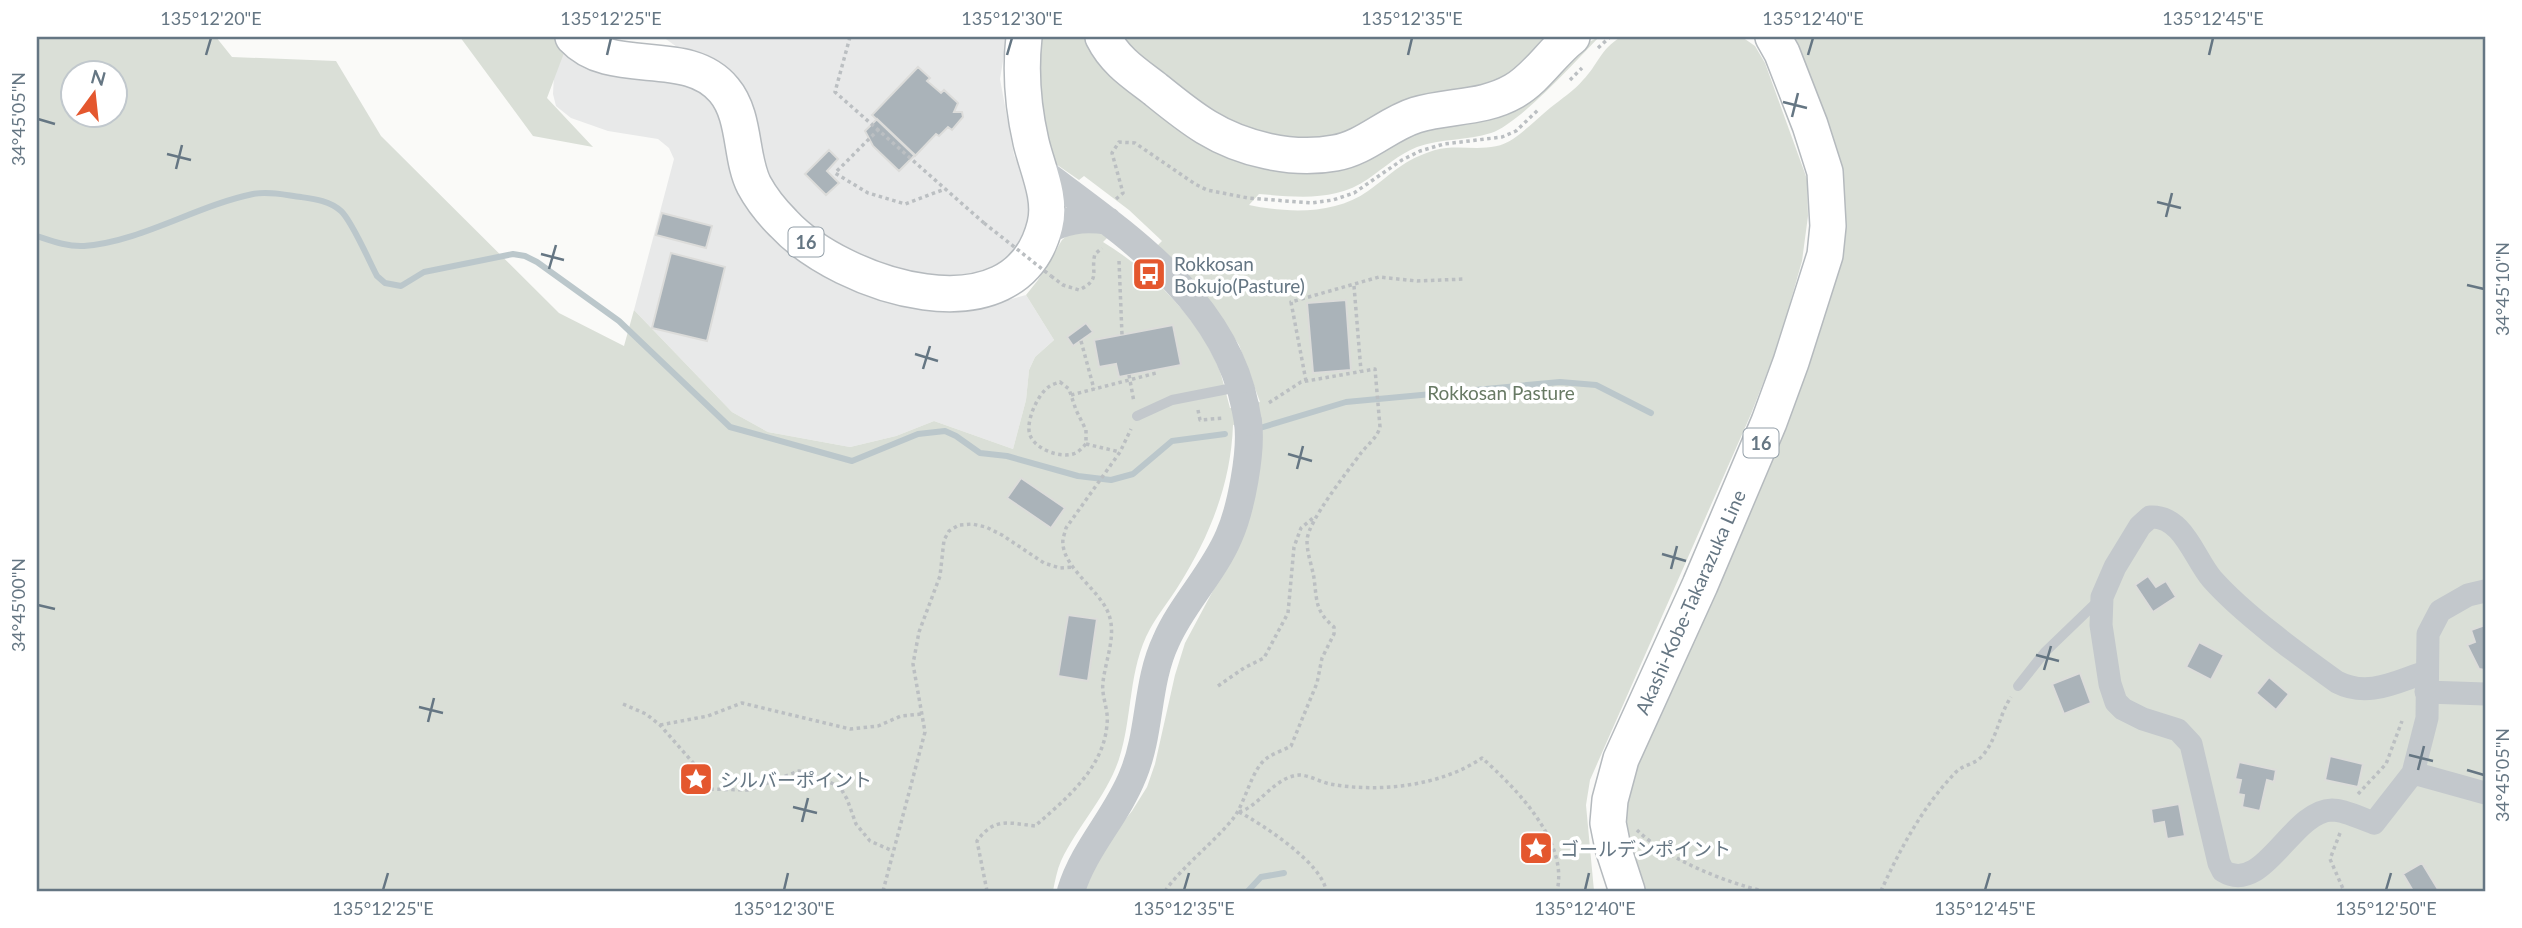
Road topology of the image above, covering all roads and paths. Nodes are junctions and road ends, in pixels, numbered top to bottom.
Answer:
1 (573, 37) edge
2 (850, 37) edge
3 (1024, 37) edge
4 (1103, 37) edge
5 (1572, 37) edge
6 (1773, 37) edge
7 (1575, 75) dead end
8 (1565, 84) dead end
9 (1546, 103) dead end
10 (879, 129) junction
11 (1037, 168) junction
12 (945, 189) junction
13 (1111, 211) junction
14 (1042, 233) junction
15 (1119, 253) dead end
16 (1095, 254) dead end
17 (1465, 279) dead end
18 (1354, 286) junction
19 (1122, 335) dead end
20 (1081, 341) dead end
21 (1156, 370) dead end
22 (1361, 371) junction
23 (1307, 381) junction
24 (1094, 389) junction
25 (1071, 395) junction
26 (1278, 396) dead end
27 (1240, 408) junction
28 (1137, 416) dead end
29 (1200, 420) dead end
30 (1086, 444) junction
31 (1121, 452) dead end
32 (1114, 460) dead end
33 (1315, 516) junction
34 (1074, 567) junction
35 (2485, 591) edge
36 (2102, 597) junction
37 (2426, 682) junction
38 (1218, 686) dead end
39 (2018, 686) joint
40 (2485, 694) edge
41 (622, 704) dead end
42 (922, 713) junction
43 (2404, 718) dead end
44 (660, 725) junction
45 (2413, 773) junction
46 (2485, 793) edge
47 (1239, 811) junction
48 (1609, 812) junction
49 (2348, 814) junction
50 (893, 851) junction
51 (883, 891) edge
52 (987, 891) edge
53 (1071, 891) edge
54 (1165, 891) edge
55 (1326, 891) edge
56 (1557, 891) edge
57 (1627, 891) edge
58 (1763, 891) edge
59 (1881, 891) edge
60 (2344, 891) edge

1 - 14 main road, 16
2 - 10 path
3 - 11 main road, 16
4 - 5 main road
6 - 48 main road, Akashi-Kobe-Takarazuka Line / 16
7 - 8 path
9 - 13 path
10 - 12 path
10 - 12 path
11 - 13 street
11 - 14 main road, 16
12 - 16 path, bridge
13 - 14 street
13 - 27 street
15 - 19 path
17 - 18 path
18 - 22 path
18 - 23 path
20 - 24 path
21 - 24 path
22 - 23 path
22 - 33 path
23 - 26 path
24 - 25 path
25 - 30 path
25 - 30 path
27 - 28 lane
27 - 29 path
27 - 53 street
30 - 31 path
32 - 34 path
33 - 38 path
33 - 47 path
34 - 42 path
34 - 52 path
35 - 37 street
36 - 37 street
36 - 39 lane
36 - 49 street
37 - 40 street
37 - 45 street
39 - 59 path
41 - 44 path
42 - 44 path
42 - 50 path
43 - 49 path
44 - 50 path
45 - 46 street
45 - 49 street
47 - 54 path
47 - 55 path
47 - 56 path
48 - 57 main road, Akashi-Kobe-Takarazuka Line / 16
48 - 58 path
49 - 60 path
50 - 51 path

